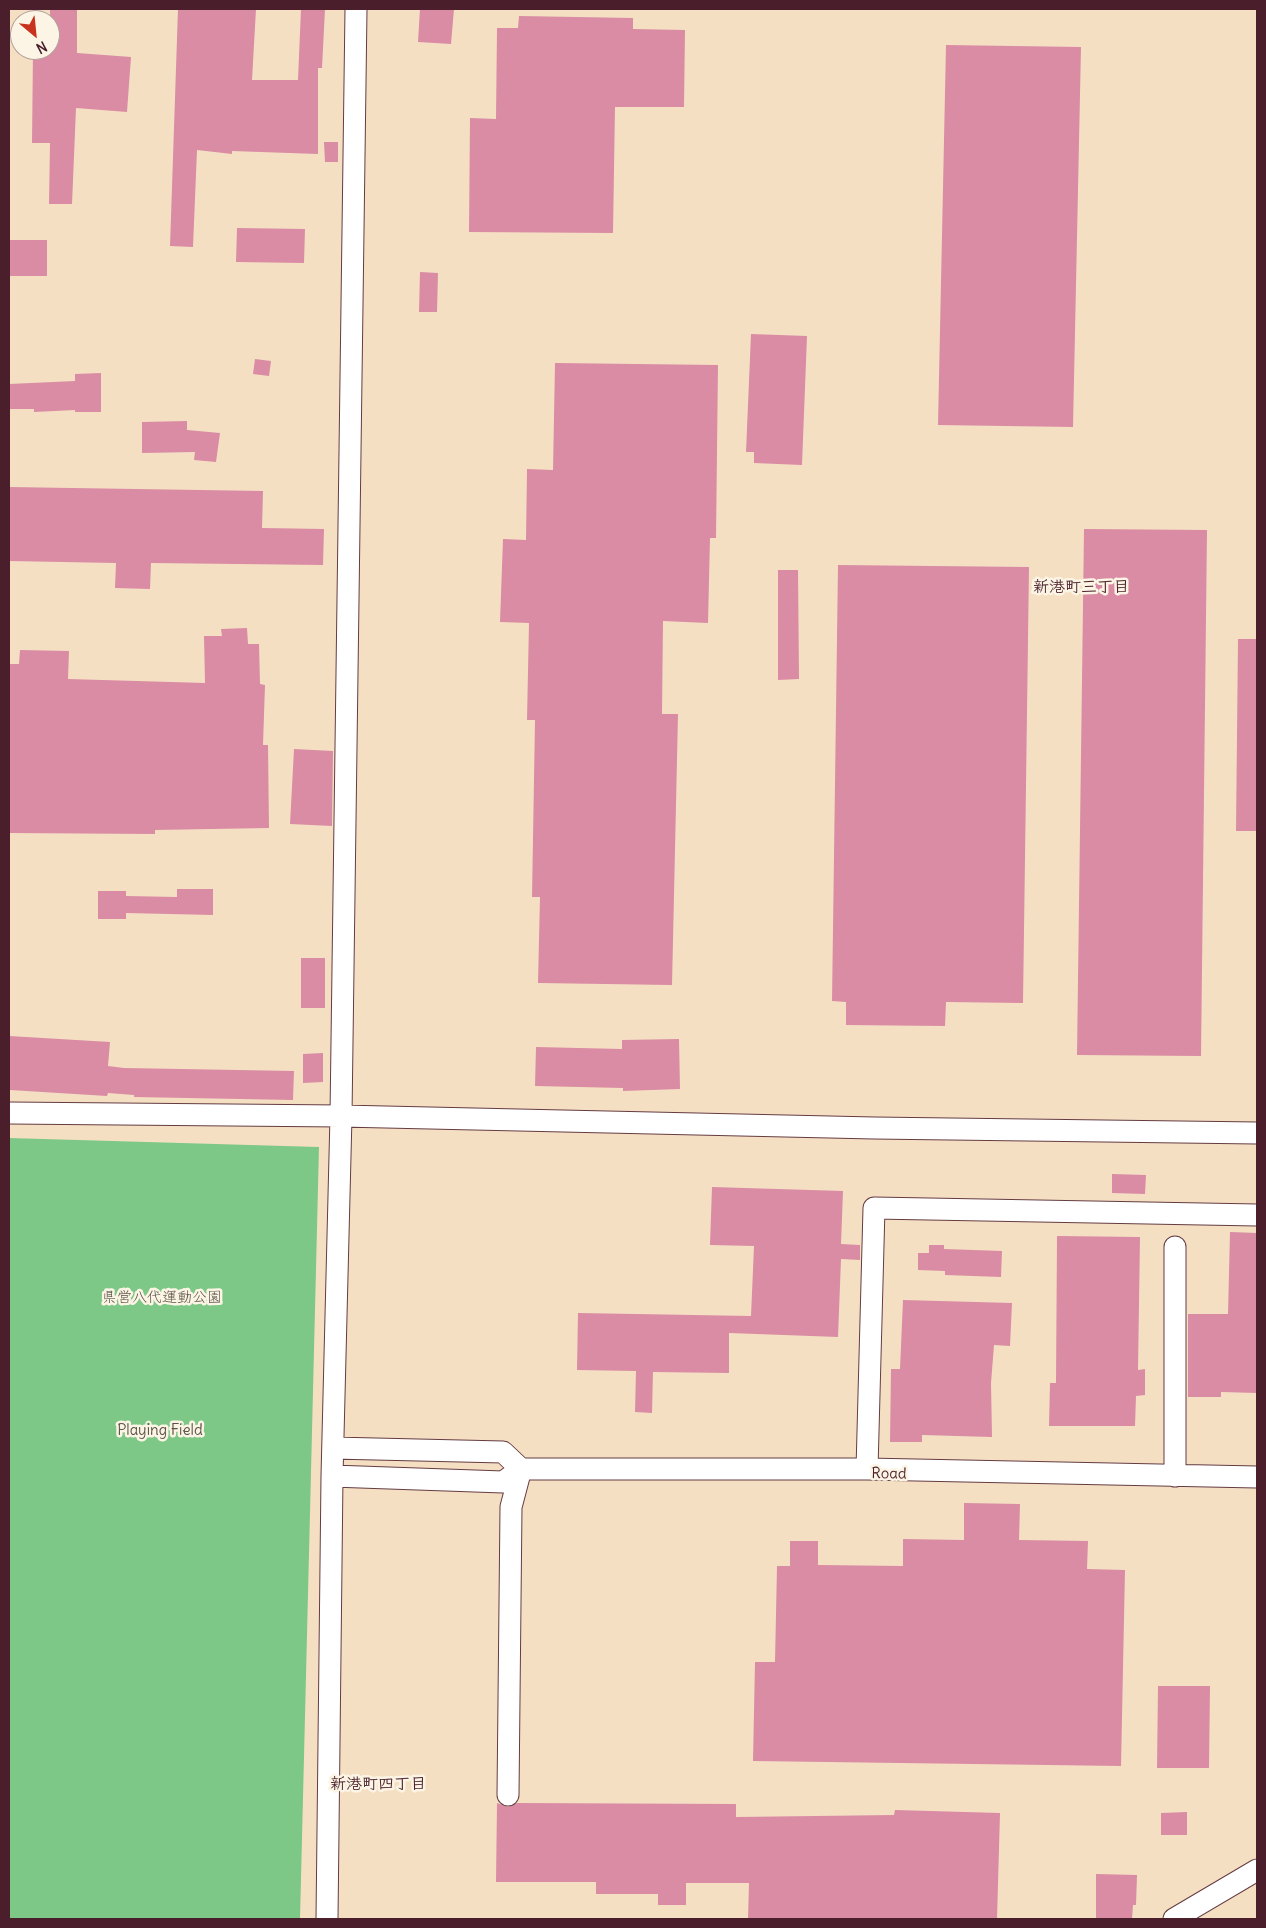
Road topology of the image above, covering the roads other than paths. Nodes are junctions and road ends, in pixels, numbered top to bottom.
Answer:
1 (356, 9) edge
2 (9, 1113) edge
3 (340, 1116) junction
4 (1257, 1132) edge
5 (1257, 1215) edge
6 (1175, 1247) dead end
7 (333, 1448) junction
8 (521, 1469) junction
9 (866, 1469) junction
10 (332, 1476) junction
11 (1175, 1476) junction
12 (1257, 1478) edge
13 (508, 1794) dead end
14 (1257, 1870) edge
15 (327, 1919) edge
16 (1174, 1919) edge

1 - 3 street
2 - 3 street
3 - 4 street
3 - 7 street
5 - 9 street
6 - 11 street
7 - 8 street
7 - 10 street
8 - 9 street
8 - 10 street
8 - 12 street, Road
8 - 13 street
9 - 11 street
10 - 15 street
11 - 12 street
14 - 16 street

